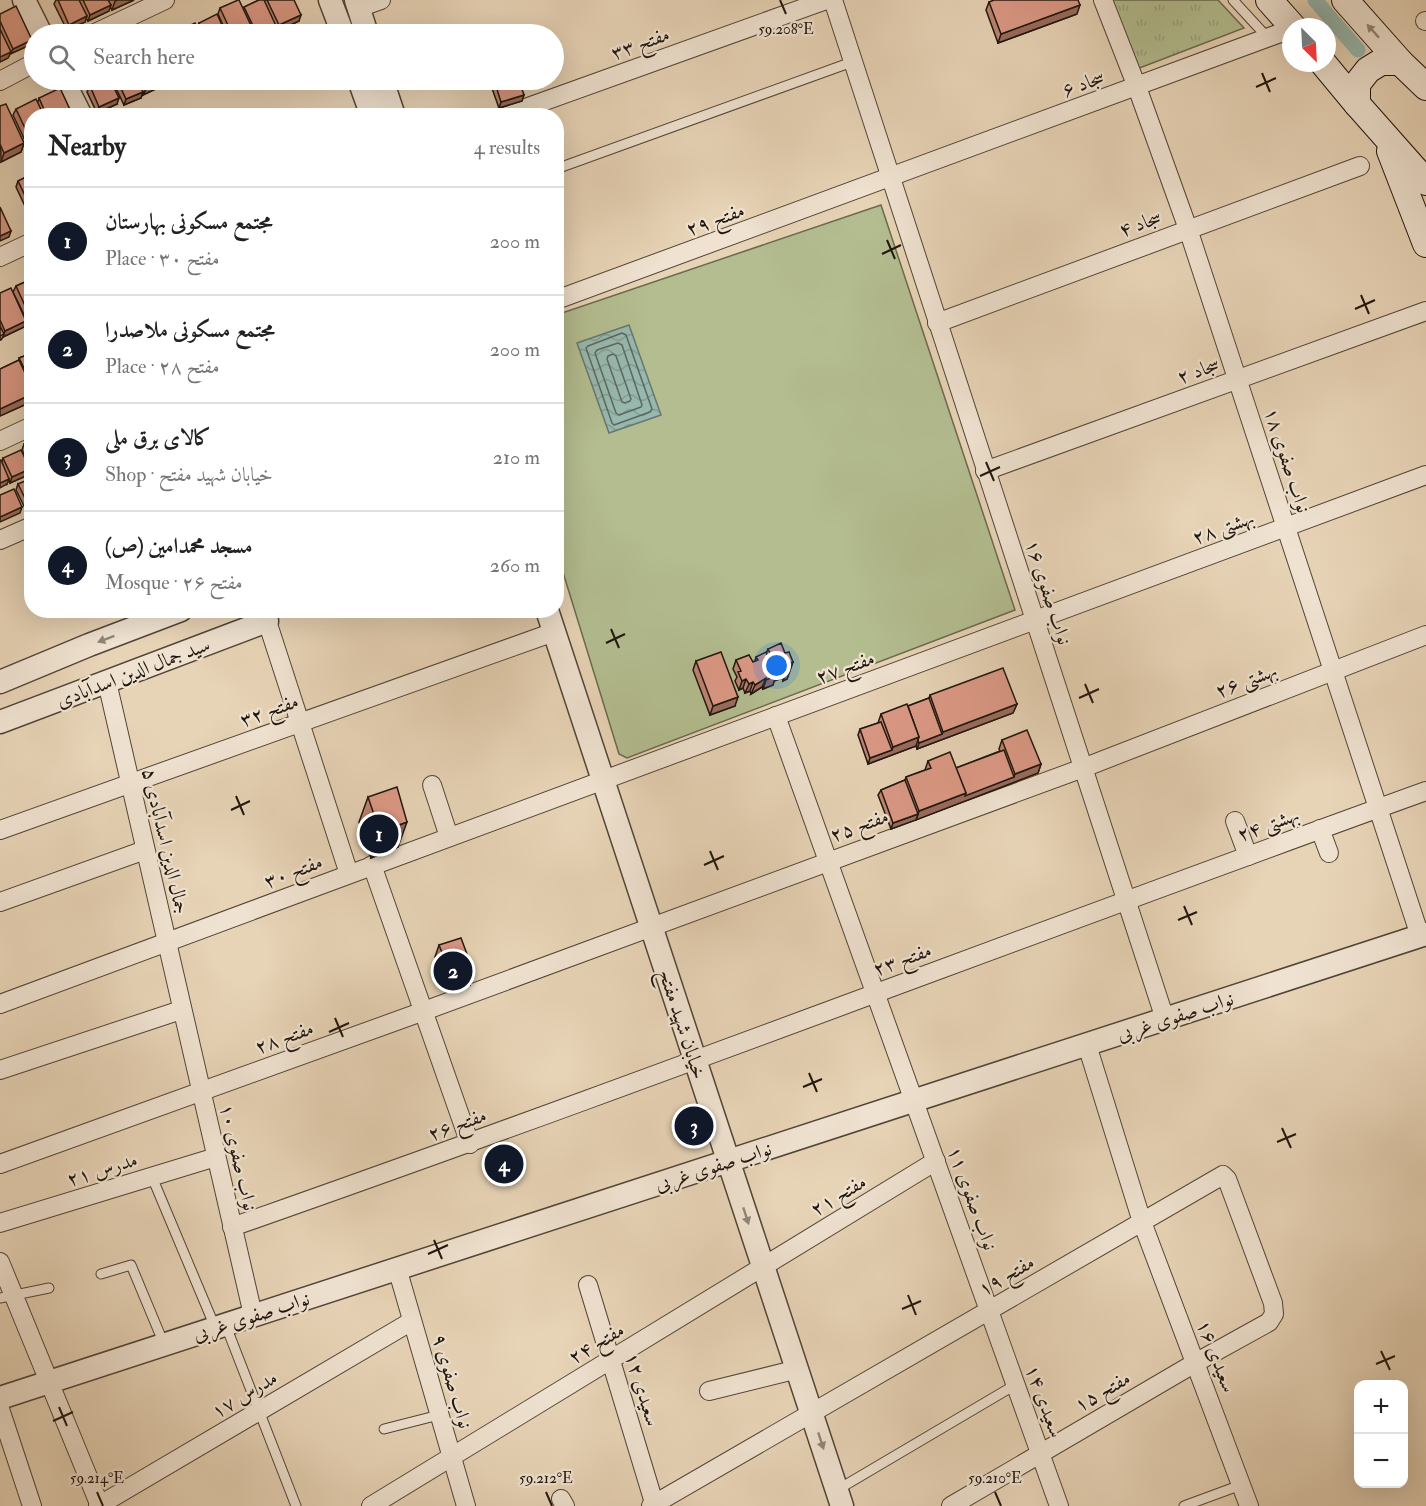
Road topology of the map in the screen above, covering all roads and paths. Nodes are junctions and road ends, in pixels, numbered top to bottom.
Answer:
1 (24, 0) edge
2 (165, 0) edge
3 (330, 0) edge
4 (381, 0) edge
5 (825, 0) edge
6 (833, 0) edge
7 (1102, 0) edge
8 (1233, 0) edge
9 (1269, 0) edge
10 (1345, 0) edge
11 (357, 4) edge
12 (1284, 18) edge
13 (36, 24) edge
14 (114, 24) edge
15 (339, 24) edge
16 (364, 24) edge
17 (1282, 32) edge
18 (1268, 38) junction
19 (852, 62) junction
20 (1401, 62) junction
21 (24, 68) edge
22 (1330, 72) edge
23 (0, 81) edge
24 (1137, 87) junction
25 (1426, 87) edge
26 (68, 90) edge
27 (363, 90) edge
28 (385, 90) edge
29 (1357, 104) junction
30 (77, 108) edge
31 (369, 108) edge
32 (391, 108) edge
33 (525, 108) edge
34 (1384, 137) junction
35 (564, 166) edge
36 (1360, 166) dead end
37 (890, 179) junction
38 (1426, 182) edge
39 (1188, 229) junction
40 (1426, 244) edge
41 (24, 246) edge
42 (0, 257) edge
43 (564, 297) edge
44 (1426, 311) edge
45 (937, 323) junction
46 (1238, 380) junction
47 (24, 430) edge
48 (0, 441) edge
49 (986, 471) junction
50 (1426, 475) edge
51 (1286, 528) junction
52 (24, 530) edge
53 (0, 540) edge
54 (160, 618) edge
55 (240, 618) edge
56 (261, 618) edge
57 (266, 618) edge
58 (550, 621) edge
59 (1035, 621) junction
60 (229, 635) junction
61 (1426, 635) edge
62 (1333, 670) junction
63 (0, 682) edge
64 (107, 682) junction
65 (776, 716) junction
66 (1, 721) edge
67 (300, 723) junction
68 (1083, 768) junction
69 (602, 780) junction
70 (129, 784) junction
71 (432, 785) dead end
72 (1426, 791) edge
73 (1379, 808) junction
74 (1235, 821) dead end
75 (1320, 829) junction
76 (0, 830) edge
77 (449, 837) junction
78 (145, 850) junction
79 (1329, 853) dead end
80 (1248, 856) junction
81 (828, 861) junction
82 (372, 865) junction
83 (349, 874) junction
84 (1126, 900) junction
85 (0, 902) edge
86 (651, 926) junction
87 (1423, 935) edge
88 (166, 943) junction
89 (876, 993) junction
90 (0, 1004) edge
91 (181, 1010) junction
92 (424, 1011) junction
93 (1165, 1020) junction
94 (1087, 1045) junction
95 (695, 1060) junction
96 (0, 1070) edge
97 (200, 1090) junction
98 (915, 1101) junction
99 (470, 1144) junction
100 (216, 1157) junction
101 (728, 1161) junction
102 (936, 1161) junction
103 (0, 1164) edge
104 (152, 1177) junction
105 (1142, 1222) junction
106 (0, 1223) edge
107 (232, 1227) junction
108 (0, 1262) edge
109 (763, 1267) junction
110 (397, 1268) junction
111 (100, 1274) dead end
112 (588, 1286) dead end
113 (49, 1288) dead end
114 (7, 1297) edge
115 (989, 1310) junction
116 (1274, 1314) joint
117 (254, 1315) junction
118 (412, 1321) junction
119 (220, 1325) junction
120 (164, 1344) junction
121 (610, 1360) junction
122 (1195, 1363) junction
123 (798, 1369) junction
124 (50, 1381) junction
125 (1015, 1385) junction
126 (710, 1391) dead end
127 (0, 1398) edge
128 (0, 1409) edge
129 (258, 1412) junction
130 (812, 1413) junction
131 (439, 1415) junction
132 (384, 1429) dead end
133 (1040, 1453) junction
134 (452, 1457) junction
135 (1241, 1485) junction
136 (839, 1498) edge
137 (653, 1505) edge
138 (32, 1506) edge
139 (99, 1506) edge
140 (296, 1506) edge
141 (370, 1506) edge
142 (466, 1506) edge
143 (951, 1506) edge
144 (1059, 1506) edge
145 (1184, 1506) edge
146 (1250, 1506) edge

1 - 13 street
2 - 14 street
3 - 15 street
4 - 11 street
5 - 33 street, مفتح ۳۳
6 - 19 street, نواب صفوی ۱۶
7 - 24 street, نواب صفوی ۱۸
8 - 18 lane
9 - 12 main road
20 -> 10 main road
11 - 16 street
17 - 18 street, سجاد ۶
18 - 24 street, سجاد ۶
19 - 35 lane
19 - 37 street, نواب صفوی ۱۶
20 - 25 main road
20 - 29 main road
21 - 23 street
22 - 29 main road
24 - 37 street, سجاد ۶
24 - 39 street, نواب صفوی ۱۸
26 - 30 street
27 - 31 street
28 - 32 street
29 - 34 main road
34 - 38 main road
34 - 40 main road
36 - 39 street, سجاد ۴
37 - 43 street, مفتح ۲۹
37 - 45 street, نواب صفوی ۱۶
39 - 45 street, سجاد ۴
39 - 46 street, نواب صفوی ۱۸
41 - 42 street
44 - 46 street, سجاد ۲
45 - 49 street, نواب صفوی ۱۶
46 - 49 street, سجاد ۲
46 - 51 street, نواب صفوی ۱۸
47 - 48 street
49 - 59 street, نواب صفوی ۱۶
50 - 51 street, بهشتی ۲۸
51 - 59 street, بهشتی ۲۸
51 - 62 street, نواب صفوی ۱۸
52 - 53 street
54 -> 63 street, سید جمال الدین اسدآبادی
55 - 60 street
56 - 60 street, سید جمال الدین اسدآبادی
57 - 67 street
58 - 67 street, مفتح ۳۲
58 - 69 street, خیابان شهید مفتح
59 - 65 street, مفتح ۲۷
59 - 68 street, نواب صفوی ۱۶
60 - 64 street, سید جمال الدین اسدآبادی
61 - 62 street, بهشتی ۲۶
62 - 68 street, بهشتی ۲۶
62 - 73 street, نواب صفوی ۱۸
64 - 66 street, سید جمال الدین اسدآبادی
64 - 70 street, جمال الدین اسدآبادی ۵
65 - 69 street, مفتح ۲۷
65 - 81 street, نواب صفوی ۱۱
67 - 70 street, مفتح ۳۲
67 - 83 street
68 - 81 street, مفتح ۲۵
68 - 84 street, نواب صفوی ۱۶
69 - 77 street, مفتح ۳۰
69 - 86 street, خیابان شهید مفتح
70 - 76 street, مفتح ۳۲
70 - 78 street, جمال الدین اسدآبادی ۵
71 - 77 street
72 - 73 street, بهشتی ۲۴
73 - 75 street, بهشتی ۲۴
73 - 87 street, نواب صفوی ۱۸
74 - 80 street
75 - 79 street
75 - 80 street, بهشتی ۲۴
77 - 82 street, مفتح ۳۰
78 - 85 street
78 - 88 street, جمال الدین اسدآبادی ۵
80 - 84 street, بهشتی ۲۴
81 - 86 street, مفتح ۲۵
81 - 89 street, نواب صفوی ۱۱
82 - 83 street, مفتح ۳۰
82 - 92 street
83 - 88 street, مفتح ۳۰
84 - 89 street, مفتح ۲۳
84 - 93 street, نواب صفوی ۱۶
86 - 92 street, مفتح ۲۸
86 - 95 street, خیابان شهید مفتح
87 - 93 street, نواب صفوی غربی
88 - 90 street, مفتح ۳۰
88 - 91 street, جمال الدین اسدآبادی ۵
89 - 95 street, مفتح ۲۳
89 - 98 street, نواب صفوی ۱۱
91 - 96 street
91 - 97 street, نواب صفوی ۱۰
92 - 97 street, مفتح ۲۸
92 - 99 street
93 - 94 street, نواب صفوی غربی
94 - 98 street, نواب صفوی غربی
94 - 105 street, سعیدی ۱۶
95 - 99 street, مفتح ۲۶
95 - 101 street, خیابان شهید مفتح
97 - 100 street, نواب صفوی ۱۰
97 - 103 street, مفتح ۲۸
98 - 101 street, نواب صفوی غربی
98 - 102 street, نواب صفوی ۱۱
99 - 107 street, مفتح ۲۶
100 - 104 street, مدرس ۲۱
100 - 107 street, نواب صفوی ۱۰
101 -> 109 street, خیابان شهید مفتح
101 - 110 street, نواب صفوی غربی
102 - 109 street, مفتح ۲۱
102 - 115 street, نواب صفوی ۱۱
104 - 106 street, مدرس ۲۱
104 - 119 lane
105 - 115 street, مفتح ۱۹
105 - 116 street, مفتح ۱۹
105 - 122 street, سعیدی ۱۶
107 - 117 street, نواب صفوی ۱۰
108 - 114 street
109 - 121 street, مفتح ۲۴
109 - 123 street, خیابان شهید مفتح
110 - 117 street, نواب صفوی غربی
110 - 118 street, نواب صفوی ۹
111 - 120 lane
112 - 121 street, سعیدی ۱۲
113 - 114 lane
114 - 124 street
115 - 125 street, سعیدی ۱۴
115 - 130 street, مفتح ۱۹
116 - 122 street, مفتح ۱۵
117 - 119 street, نواب صفوی غربی
118 - 129 street, مدرس ۱۷
118 - 131 street, نواب صفوی ۹
119 - 120 street, نواب صفوی غربی
119 - 129 lane
120 - 124 street, نواب صفوی غربی
121 - 134 street, مفتح ۲۴
121 - 137 street, سعیدی ۱۲
122 - 133 street, مفتح ۱۵
122 - 135 street, سعیدی ۱۶
123 - 126 street
123 - 130 street, خیابان شهید مفتح
124 - 127 street, نواب صفوی غربی
124 - 139 street
125 - 133 street, سعیدی ۱۴
125 - 136 lane
128 - 138 street
129 - 139 street, مدرس ۱۷
129 - 140 lane
130 -> 136 street, خیابان شهید مفتح
130 - 137 street, مفتح ۱۹
131 - 132 lane
131 - 134 street, نواب صفوی ۹
133 - 143 street, مفتح ۱۵
133 - 144 street, سعیدی ۱۴
134 - 141 street, مفتح ۲۴
134 - 142 street, نواب صفوی ۹
135 - 145 lane
135 - 146 street, سعیدی ۱۶

